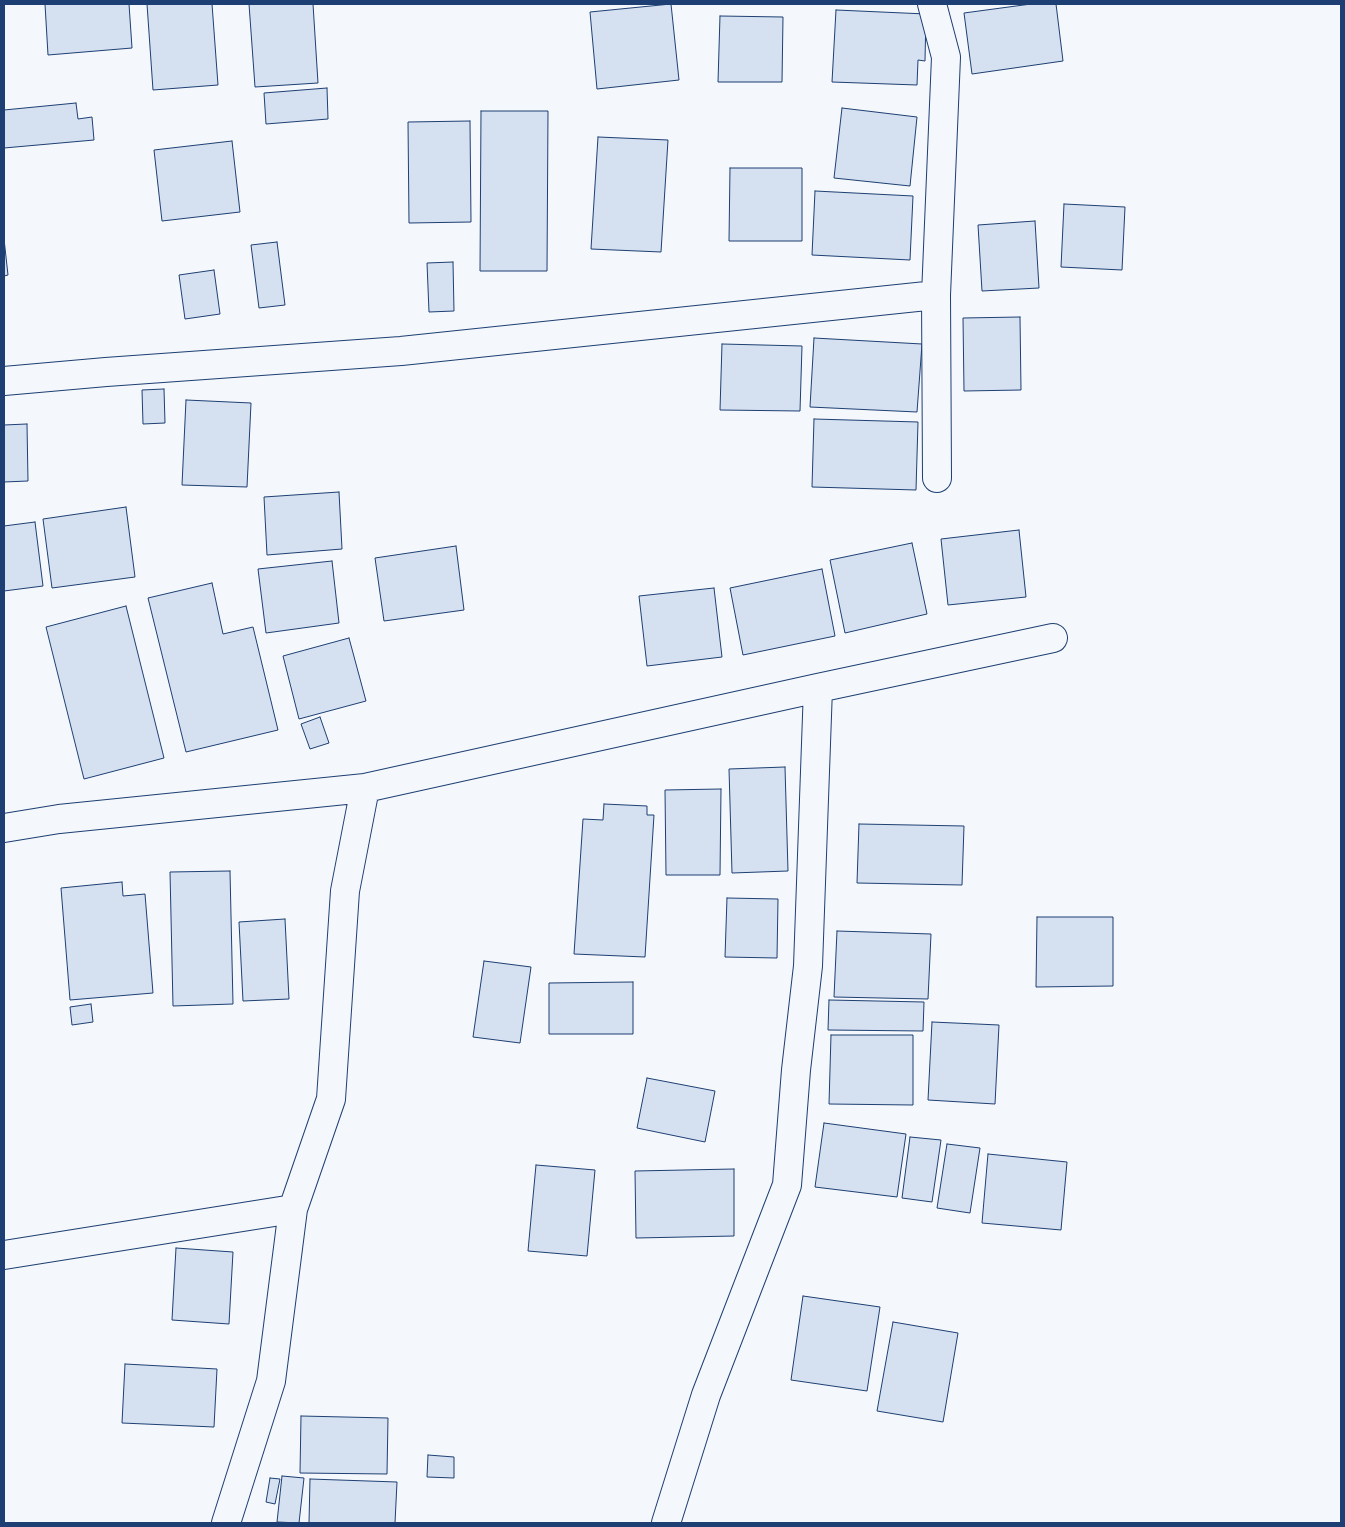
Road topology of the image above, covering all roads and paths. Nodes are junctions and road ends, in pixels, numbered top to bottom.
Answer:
1 (932, 4) edge
2 (936, 295) junction
3 (4, 381) edge
4 (937, 478) dead end
5 (1052, 638) dead end
6 (818, 688) junction
7 (364, 788) junction
8 (4, 828) edge
9 (293, 1209) junction
10 (4, 1255) edge
11 (226, 1523) edge
12 (666, 1523) edge

1 - 2 street
2 - 3 street
2 - 4 street
5 - 6 street
6 - 7 street
6 - 12 street
7 - 8 street
7 - 9 street
9 - 10 street
9 - 11 street

